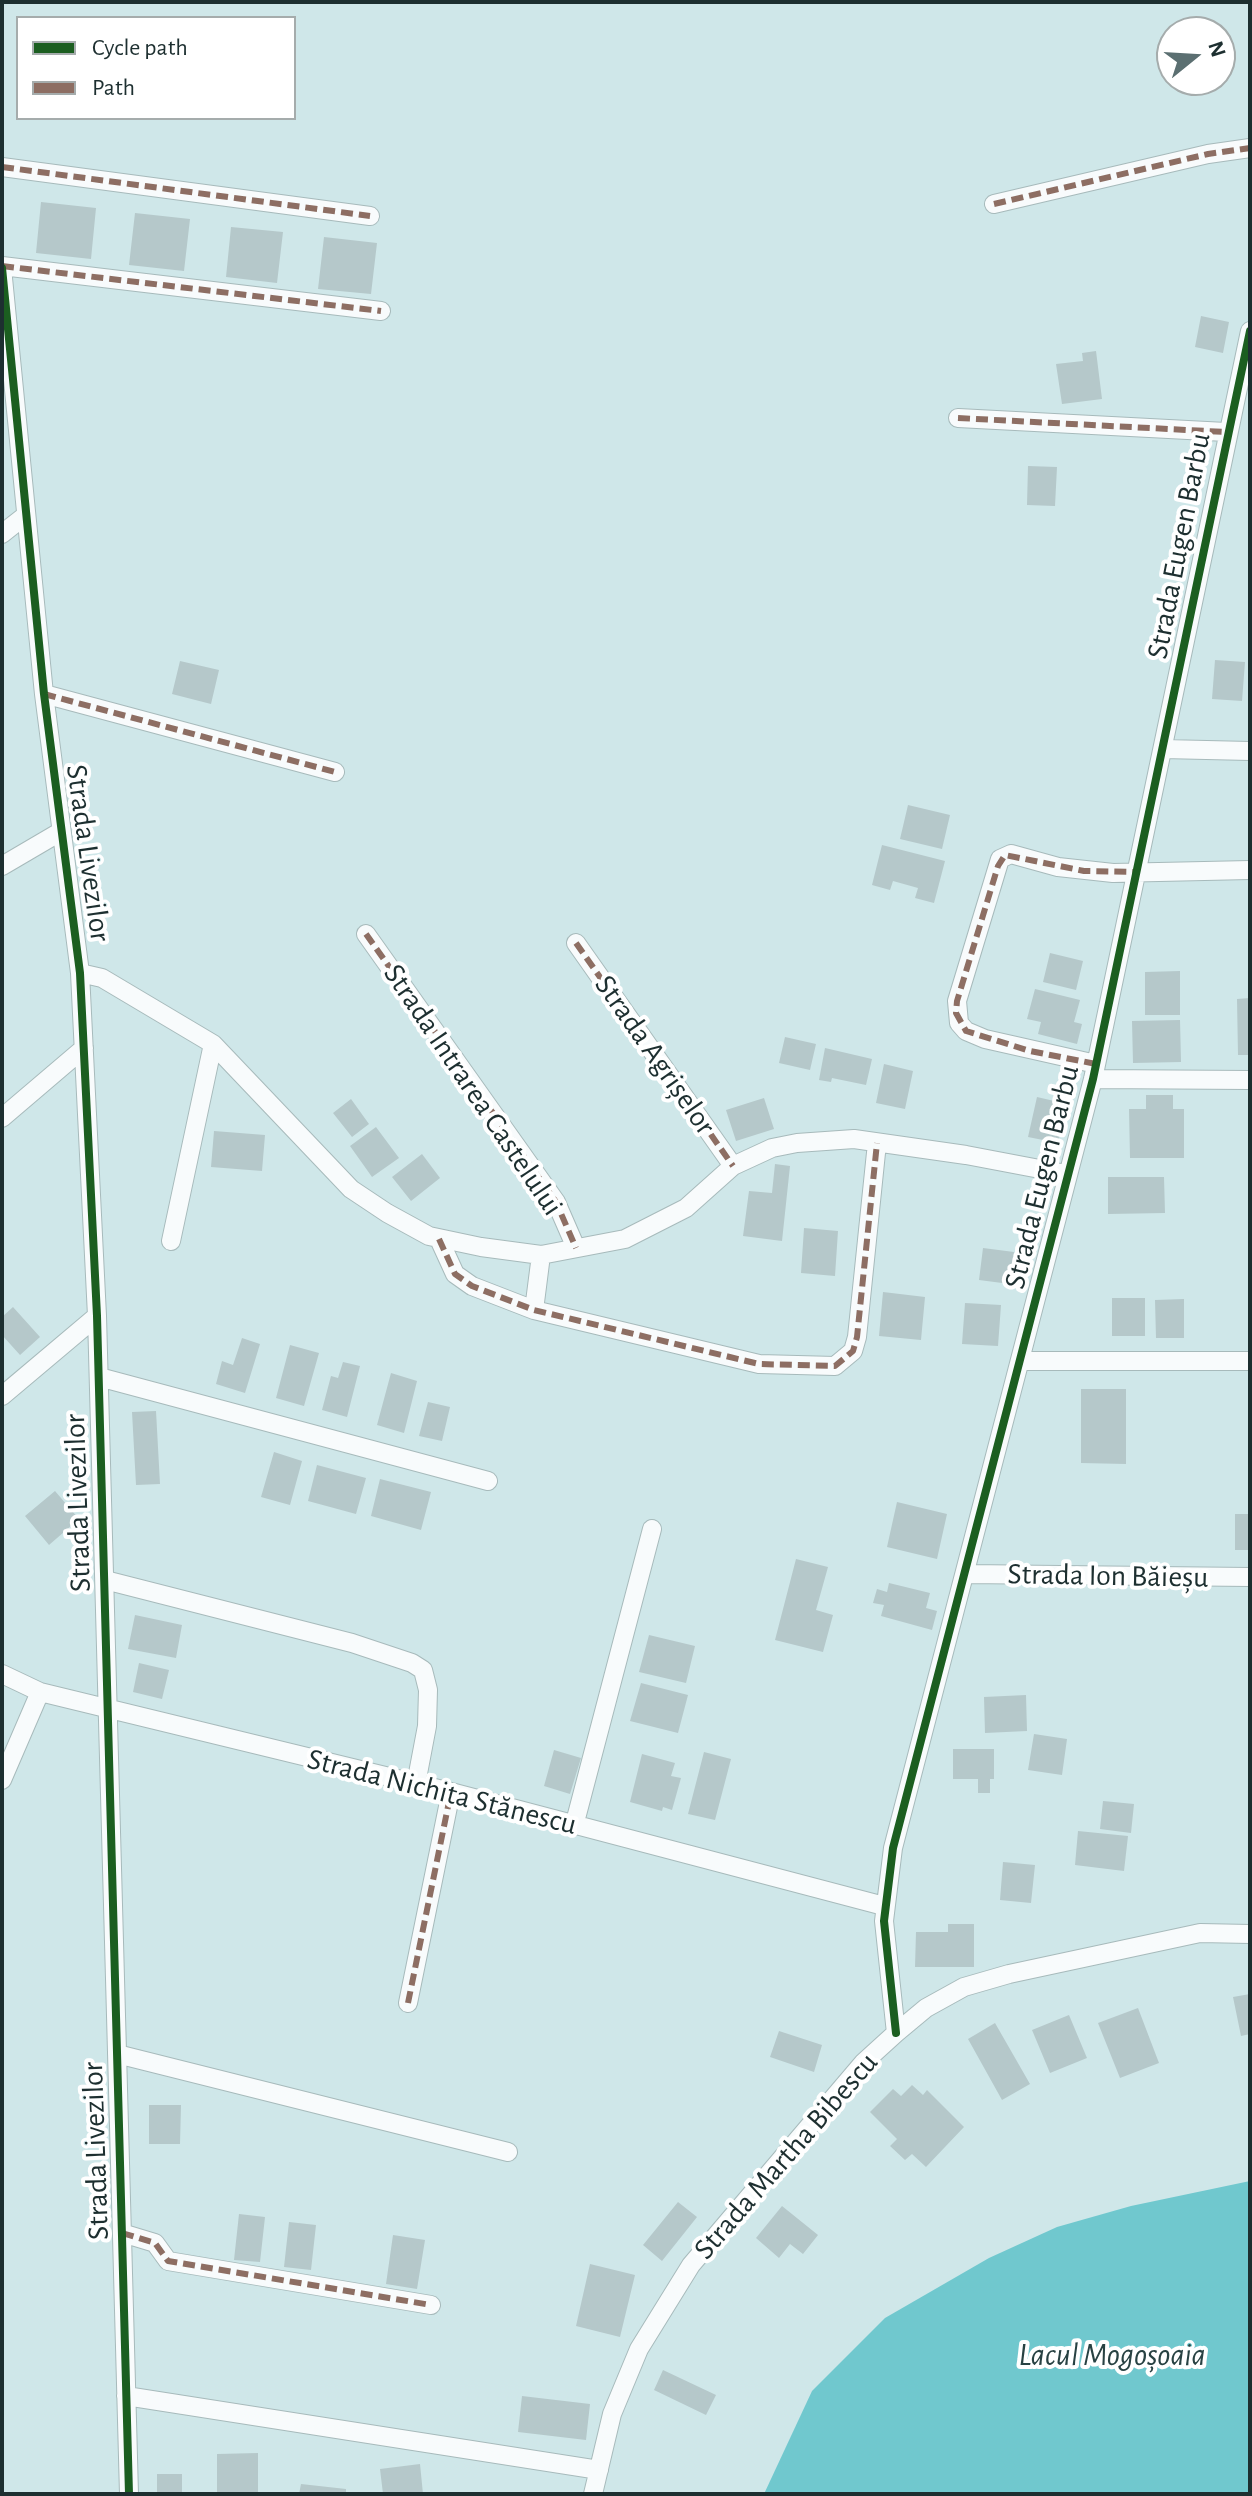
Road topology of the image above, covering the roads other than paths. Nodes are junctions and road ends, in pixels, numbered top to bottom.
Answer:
1 (1250, 148) edge
2 (2, 167) edge
3 (994, 204) dead end
4 (370, 216) dead end
5 (2, 267) edge
6 (381, 311) dead end
7 (1250, 331) edge
8 (958, 418) dead end
9 (1226, 432) junction
10 (26, 515) junction
11 (2, 534) edge
12 (44, 694) junction
13 (1163, 749) junction
14 (1250, 751) edge
15 (335, 772) dead end
16 (60, 832) junction
17 (2, 866) edge
18 (1250, 870) edge
19 (1139, 872) junction
20 (366, 934) dead end
21 (576, 943) dead end
22 (80, 973) junction
23 (213, 1044) junction
24 (84, 1048) junction
25 (1094, 1072) junction
26 (1250, 1080) edge
27 (2, 1118) edge
28 (877, 1143) junction
29 (733, 1166) junction
30 (1066, 1174) junction
31 (439, 1239) junction
32 (171, 1241) dead end
33 (576, 1248) junction
34 (541, 1255) junction
35 (534, 1310) junction
36 (97, 1316) junction
37 (1020, 1361) junction
38 (1250, 1361) edge
39 (99, 1377) junction
40 (2, 1396) edge
41 (488, 1481) dead end
42 (652, 1529) dead end
43 (966, 1574) junction
44 (1250, 1577) edge
45 (105, 1580) junction
46 (2, 1674) edge
47 (40, 1692) junction
48 (108, 1710) junction
49 (2, 1780) edge
50 (416, 1784) junction
51 (451, 1792) junction
52 (574, 1826) junction
53 (884, 1906) junction
54 (1250, 1934) edge
55 (408, 2003) dead end
56 (896, 2033) junction
57 (117, 2054) junction
58 (508, 2152) dead end
59 (122, 2233) junction
60 (431, 2305) dead end
61 (126, 2396) junction
62 (599, 2470) junction
63 (129, 2494) edge
64 (593, 2494) edge

1 - 3 street
2 - 4 street
5 - 6 street
5 - 10 street, Strada Livezilor
7 - 9 street, Strada Eugen Barbu
8 - 9 street
9 - 13 street, Strada Eugen Barbu
10 - 11 street
10 - 12 street, Strada Livezilor
12 - 15 street
12 - 16 street, Strada Livezilor
13 - 14 street
13 - 19 street, Strada Eugen Barbu
16 - 17 street
16 - 22 street, Strada Livezilor
18 - 19 street
19 - 25 street, Strada Eugen Barbu
19 - 25 street
20 - 33 street, Strada Intrarea Castelului
21 - 29 street, Strada Agrișelor
22 - 23 street
22 - 24 street, Strada Livezilor
23 - 31 street
23 - 32 street
24 - 27 street
24 - 36 street, Strada Livezilor
25 - 26 street
25 - 30 street, Strada Eugen Barbu
28 - 29 street
28 - 30 street
28 - 35 street
29 - 33 street
30 - 37 street, Strada Eugen Barbu
31 - 34 street
31 - 35 street
33 - 34 street
34 - 35 street
36 - 39 street, Strada Livezilor
36 - 40 street
37 - 38 street
37 - 43 street, Strada Eugen Barbu
39 - 41 street, Strada Livezilor
39 - 45 street, Strada Livezilor
42 - 52 street
43 - 44 street, Strada Ion Băieșu
43 - 53 street, Strada Eugen Barbu
45 - 48 street, Strada Livezilor
45 - 50 street
46 - 47 street, Strada Nichita Stănescu
47 - 48 street, Strada Nichita Stănescu
47 - 49 street
48 - 50 street, Strada Nichita Stănescu
48 - 57 street, Strada Livezilor
50 - 51 street, Strada Nichita Stănescu
51 - 52 street, Strada Nichita Stănescu
51 - 55 street
52 - 53 street, Strada Nichita Stănescu
53 - 56 street, Strada Eugen Barbu
54 - 56 street, Strada Martha Bibescu
56 - 62 street, Strada Martha Bibescu
57 - 58 street
57 - 59 street, Strada Livezilor
59 - 60 street
59 - 61 street, Strada Livezilor
61 - 62 street
61 - 63 street, Strada Livezilor
62 - 64 street, Strada Martha Bibescu

